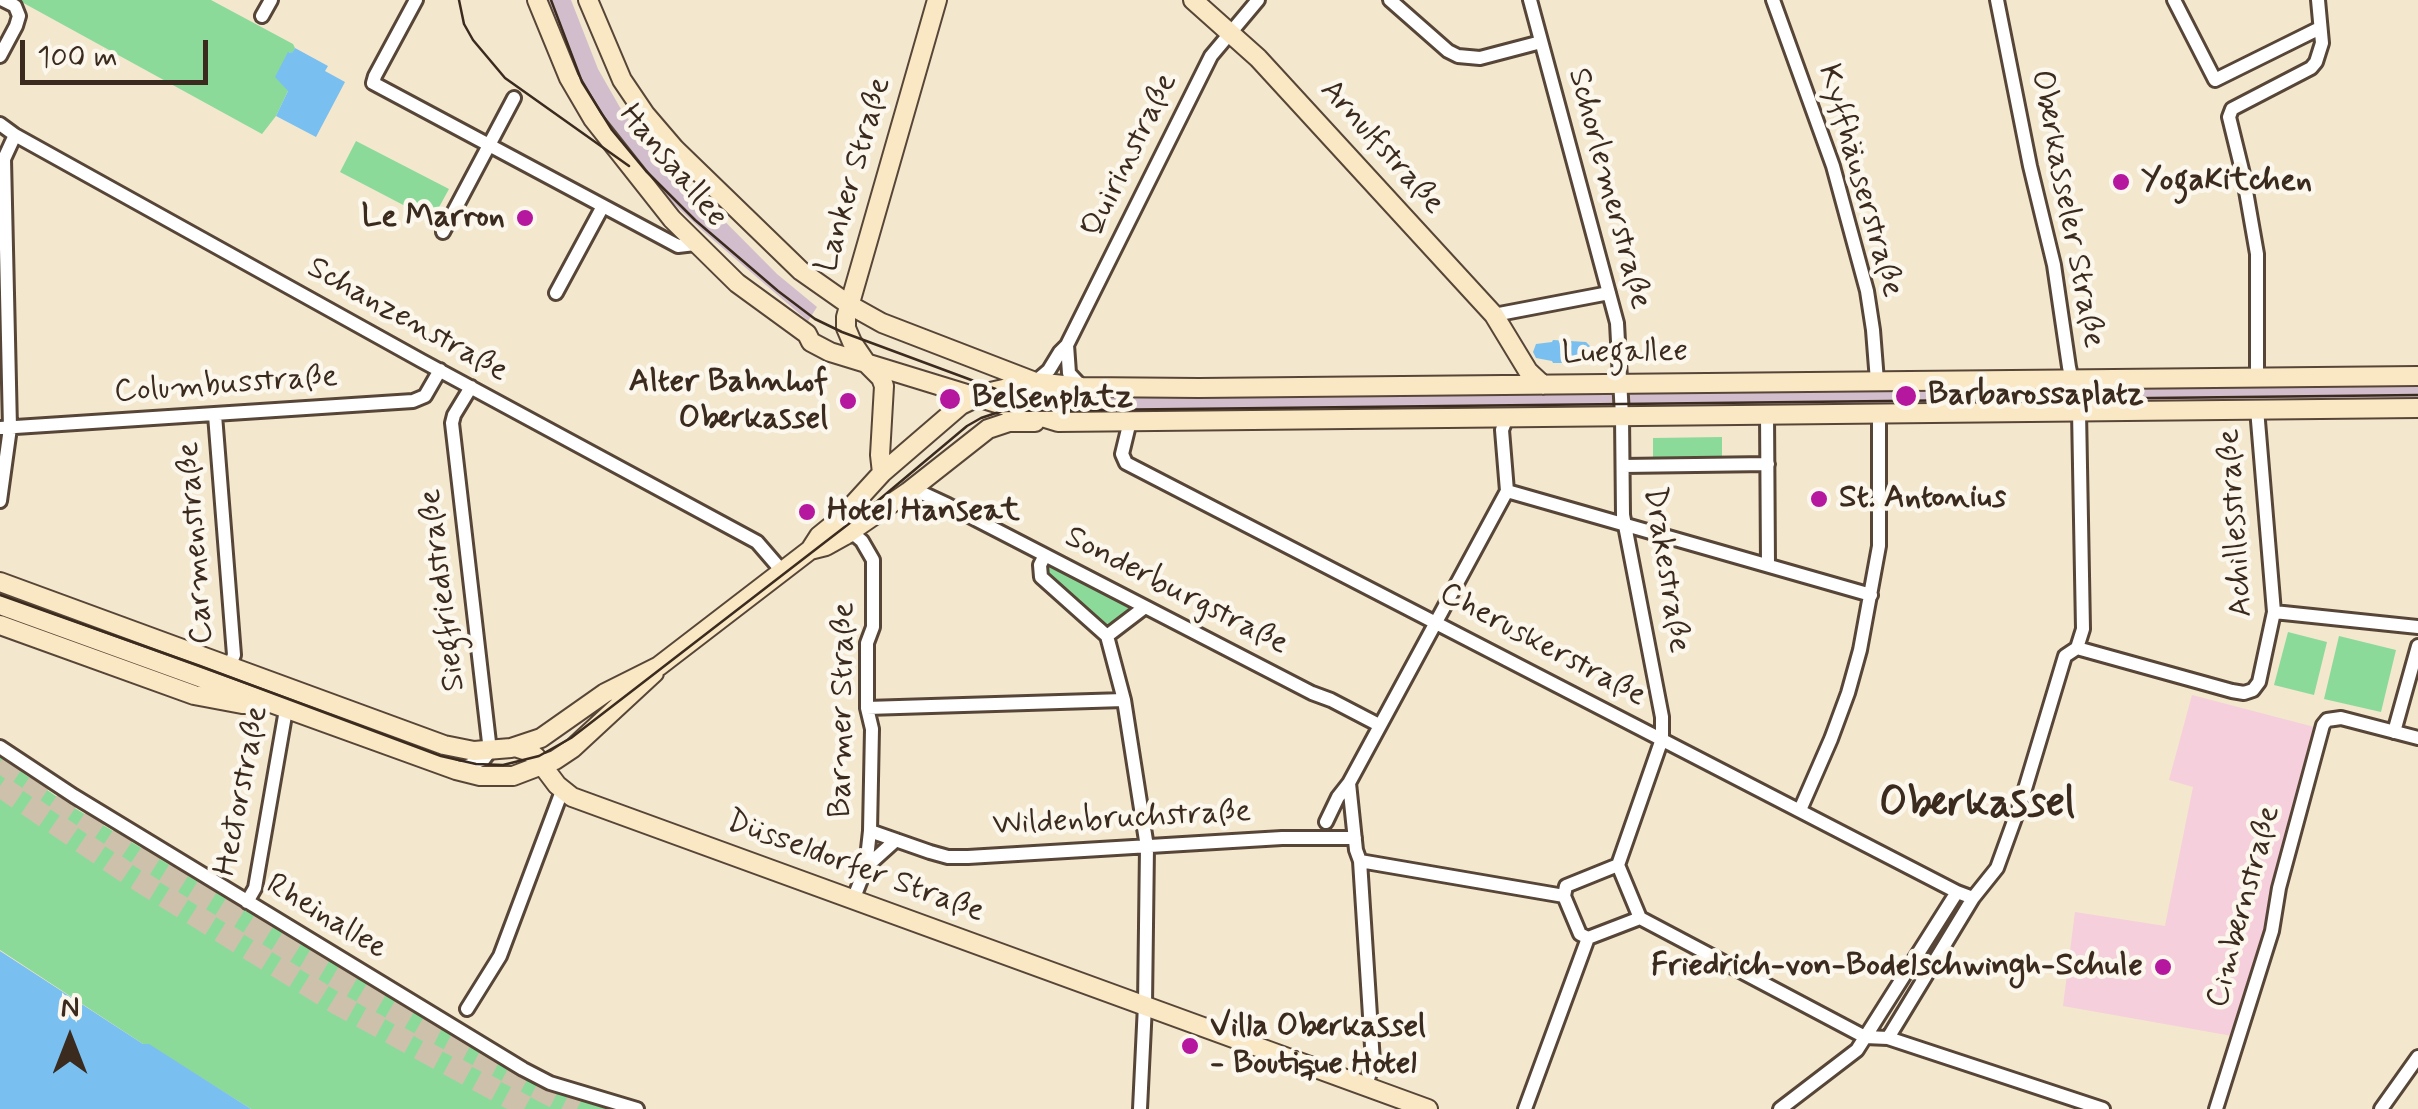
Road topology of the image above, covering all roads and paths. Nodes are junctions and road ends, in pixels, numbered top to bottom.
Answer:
1 (3, 0) edge
2 (270, 0) edge
3 (416, 0) edge
4 (538, 0) edge
5 (588, 0) edge
6 (937, 0) edge
7 (1193, 0) edge
8 (1258, 0) edge
9 (1390, 0) edge
10 (1530, 0) edge
11 (1773, 0) edge
12 (1997, 0) edge
13 (2174, 0) edge
14 (2318, 0) edge
15 (262, 16) dead end
16 (2320, 28) junction
17 (1230, 32) junction
18 (1541, 42) junction
19 (0, 56) edge
20 (514, 98) dead end
21 (0, 124) edge
22 (15, 135) junction
23 (488, 146) junction
24 (603, 206) junction
25 (442, 232) dead end
26 (695, 244) junction
27 (556, 293) dead end
28 (1609, 293) junction
29 (848, 304) junction
30 (1494, 316) junction
31 (846, 328) junction
32 (807, 334) junction
33 (1067, 345) junction
34 (1513, 346) junction
35 (867, 364) junction
36 (440, 370) junction
37 (2418, 376) edge
38 (2257, 378) junction
39 (2071, 379) junction
40 (1877, 381) junction
41 (1034, 382) junction
42 (1543, 384) junction
43 (1493, 385) junction
44 (471, 387) junction
45 (1082, 388) junction
46 (1621, 389) junction
47 (975, 397) junction
48 (2418, 408) edge
49 (2257, 409) junction
50 (2079, 412) junction
51 (1879, 413) junction
52 (215, 414) junction
53 (1767, 414) junction
54 (1622, 416) junction
55 (1507, 417) junction
56 (1130, 421) junction
57 (1058, 422) junction
58 (5, 428) edge
59 (1768, 464) junction
60 (1623, 466) junction
61 (936, 470) junction
62 (882, 472) junction
63 (1507, 491) junction
64 (908, 492) junction
65 (0, 501) edge
66 (948, 505) junction
67 (1625, 526) junction
68 (844, 536) junction
69 (810, 550) junction
70 (1045, 555) junction
71 (1768, 564) junction
72 (782, 571) junction
73 (0, 582) edge
74 (1871, 595) junction
75 (0, 605) edge
76 (1145, 607) junction
77 (2274, 612) junction
78 (1438, 622) junction
79 (0, 625) edge
80 (2418, 628) edge
81 (1106, 636) junction
82 (2418, 646) edge
83 (2077, 648) junction
84 (658, 666) junction
85 (230, 667) junction
86 (290, 690) junction
87 (1124, 700) junction
88 (268, 702) junction
89 (585, 707) junction
90 (866, 708) junction
91 (286, 709) junction
92 (1380, 725) junction
93 (2394, 732) junction
94 (2418, 738) edge
95 (1662, 739) junction
96 (0, 747) edge
97 (515, 747) junction
98 (490, 751) junction
99 (542, 767) junction
100 (456, 770) junction
101 (1349, 783) junction
102 (562, 791) junction
103 (1800, 810) junction
104 (1326, 822) dead end
105 (870, 830) junction
106 (1355, 838) junction
107 (896, 840) junction
108 (1147, 847) junction
109 (1360, 861) junction
110 (1618, 865) junction
111 (866, 866) junction
112 (1957, 892) junction
113 (1564, 896) junction
114 (1973, 898) junction
115 (853, 900) junction
116 (248, 902) junction
117 (1640, 918) junction
118 (1588, 938) junction
119 (1145, 1005) junction
120 (467, 1010) dead end
121 (1864, 1037) junction
122 (1888, 1038) junction
123 (2418, 1056) edge
124 (1366, 1086) junction
125 (637, 1109) edge
126 (1140, 1109) edge
127 (1428, 1109) edge
128 (1525, 1109) edge
129 (1780, 1109) edge
130 (2103, 1109) edge
131 (2216, 1109) edge
132 (2381, 1109) edge

1 - 19 street
2 - 15 street
3 - 23 street
4 - 26 main road, Hansaallee
5 - 29 main road, Hansaallee
6 - 29 main road, Lanker Straße
7 - 17 main road, Arnulfstraße
8 - 17 street, Quirinstraße
9 - 18 street
10 - 18 street, Schorlemerstraße
11 - 40 street, Kyffhäuserstraße
12 - 39 street, Oberkasseler Straße
13 - 16 street
14 - 16 street
16 - 38 street
17 - 30 main road, Arnulfstraße
17 - 33 street, Quirinstraße
18 - 28 street, Schorlemerstraße
20 - 23 street
21 - 22 street, Schanzenstraße
22 - 36 street, Schanzenstraße
22 - 58 street
23 - 24 street
23 - 25 street
24 - 26 street
24 - 27 street
26 - 32 main road, Hansaallee
28 - 30 street
28 - 46 street, Schorlemerstraße
29 - 31 main road, Lanker Straße
29 - 41 main road, Luegallee
30 - 34 main road, Arnulfstraße
31 - 32 main road
31 - 35 main road
32 - 35 main road, Hansaallee
33 - 41 street, Quirinstraße
33 - 45 street
34 - 42 main road, Arnulfstraße
34 - 43 main road
35 - 47 main road, Luegallee
35 - 62 main road
36 - 44 street, Schanzenstraße
36 - 52 street, Columbusstraße
37 - 38 main road, Luegallee
38 - 39 main road, Luegallee
39 - 40 main road, Luegallee
39 - 50 street, Oberkasseler Straße
40 - 46 main road, Luegallee
41 - 45 main road, Luegallee
41 - 47 main road
42 - 43 main road, Luegallee
42 - 46 main road, Luegallee
43 - 45 main road, Luegallee
44 - 72 street, Schanzenstraße
44 - 98 street, Siegfriedstraße
46 - 54 street, Drakestraße
47 - 57 main road, Luegallee
47 - 62 main road
48 - 49 main road, Luegallee
49 - 50 main road, Luegallee
49 - 77 street, Achillesstraße
50 - 51 main road, Luegallee
50 - 83 street, Oberkasseler Straße
51 - 53 main road, Luegallee
51 - 74 street
52 - 58 street, Columbusstraße
52 - 85 street, Carmenstraße
53 - 54 main road, Luegallee
53 - 59 street
54 - 55 main road, Luegallee
54 - 60 street, Drakestraße
55 - 56 main road, Luegallee
55 - 63 street
56 - 57 main road, Luegallee
56 - 78 street, Cheruskerstraße
57 - 61 main road
58 - 65 street
59 - 60 street
59 - 71 street
60 - 67 street, Drakestraße
61 - 64 main road
61 - 66 street
62 - 69 main road
63 - 67 street
63 - 78 street
64 - 66 street, Sonderburgstraße
64 - 68 main road
66 - 70 street, Sonderburgstraße
67 - 71 street
67 - 95 street, Drakestraße
68 - 69 main road
68 - 90 street, Barmer Straße
69 - 72 main road
70 - 76 street, Sonderburgstraße
70 - 81 street
71 - 74 street
72 - 84 main road
73 - 85 main road
74 - 103 street
75 - 88 main road
76 - 81 street
76 - 92 street, Sonderburgstraße
77 - 80 street
77 - 83 street, Achillesstraße
78 - 92 street
78 - 95 street, Cheruskerstraße
79 - 88 main road
81 - 87 street
82 - 93 street
83 - 114 street, Oberkasseler Straße
84 - 89 main road
84 - 99 main road
85 - 86 main road
86 - 91 street, Hectorstraße
86 - 98 main road
87 - 90 street
87 - 108 street
88 - 91 main road
89 - 97 main road
89 - 99 main road
90 - 105 street, Barmer Straße
91 - 100 main road
91 - 116 street, Hectorstraße
92 - 101 street
93 - 94 street
93 - 131 street, Cimbernstraße
95 - 103 street, Cheruskerstraße
95 - 110 street, Drakestraße
96 - 116 street, Rheinallee
97 - 98 main road
97 - 99 main road, Düsseldorfer Straße
98 - 100 street
99 - 100 main road
99 - 102 main road, Düsseldorfer Straße
101 - 104 street
101 - 106 street
102 - 115 main road, Düsseldorfer Straße
102 - 120 street
103 - 112 street, Cheruskerstraße
105 - 107 street, Wildenbruchstraße
105 - 111 street, Barmer Straße
106 - 108 street, Wildenbruchstraße
106 - 109 street
107 - 108 street, Wildenbruchstraße
107 - 111 street
108 - 119 street
109 - 113 street
109 - 124 street
110 - 113 street
110 - 117 street
111 - 115 street, Barmer Straße
112 - 114 street, Cheruskerstraße
112 - 121 street
113 - 118 street
114 - 122 street, Oberkasseler Straße
115 - 119 main road, Düsseldorfer Straße
116 - 125 street, Rheinallee
117 - 118 street
117 - 121 street
118 - 128 street
119 - 124 main road, Düsseldorfer Straße
119 - 126 street
121 - 122 street
121 - 129 street
122 - 130 street
123 - 132 street
124 - 127 main road, Düsseldorfer Straße

